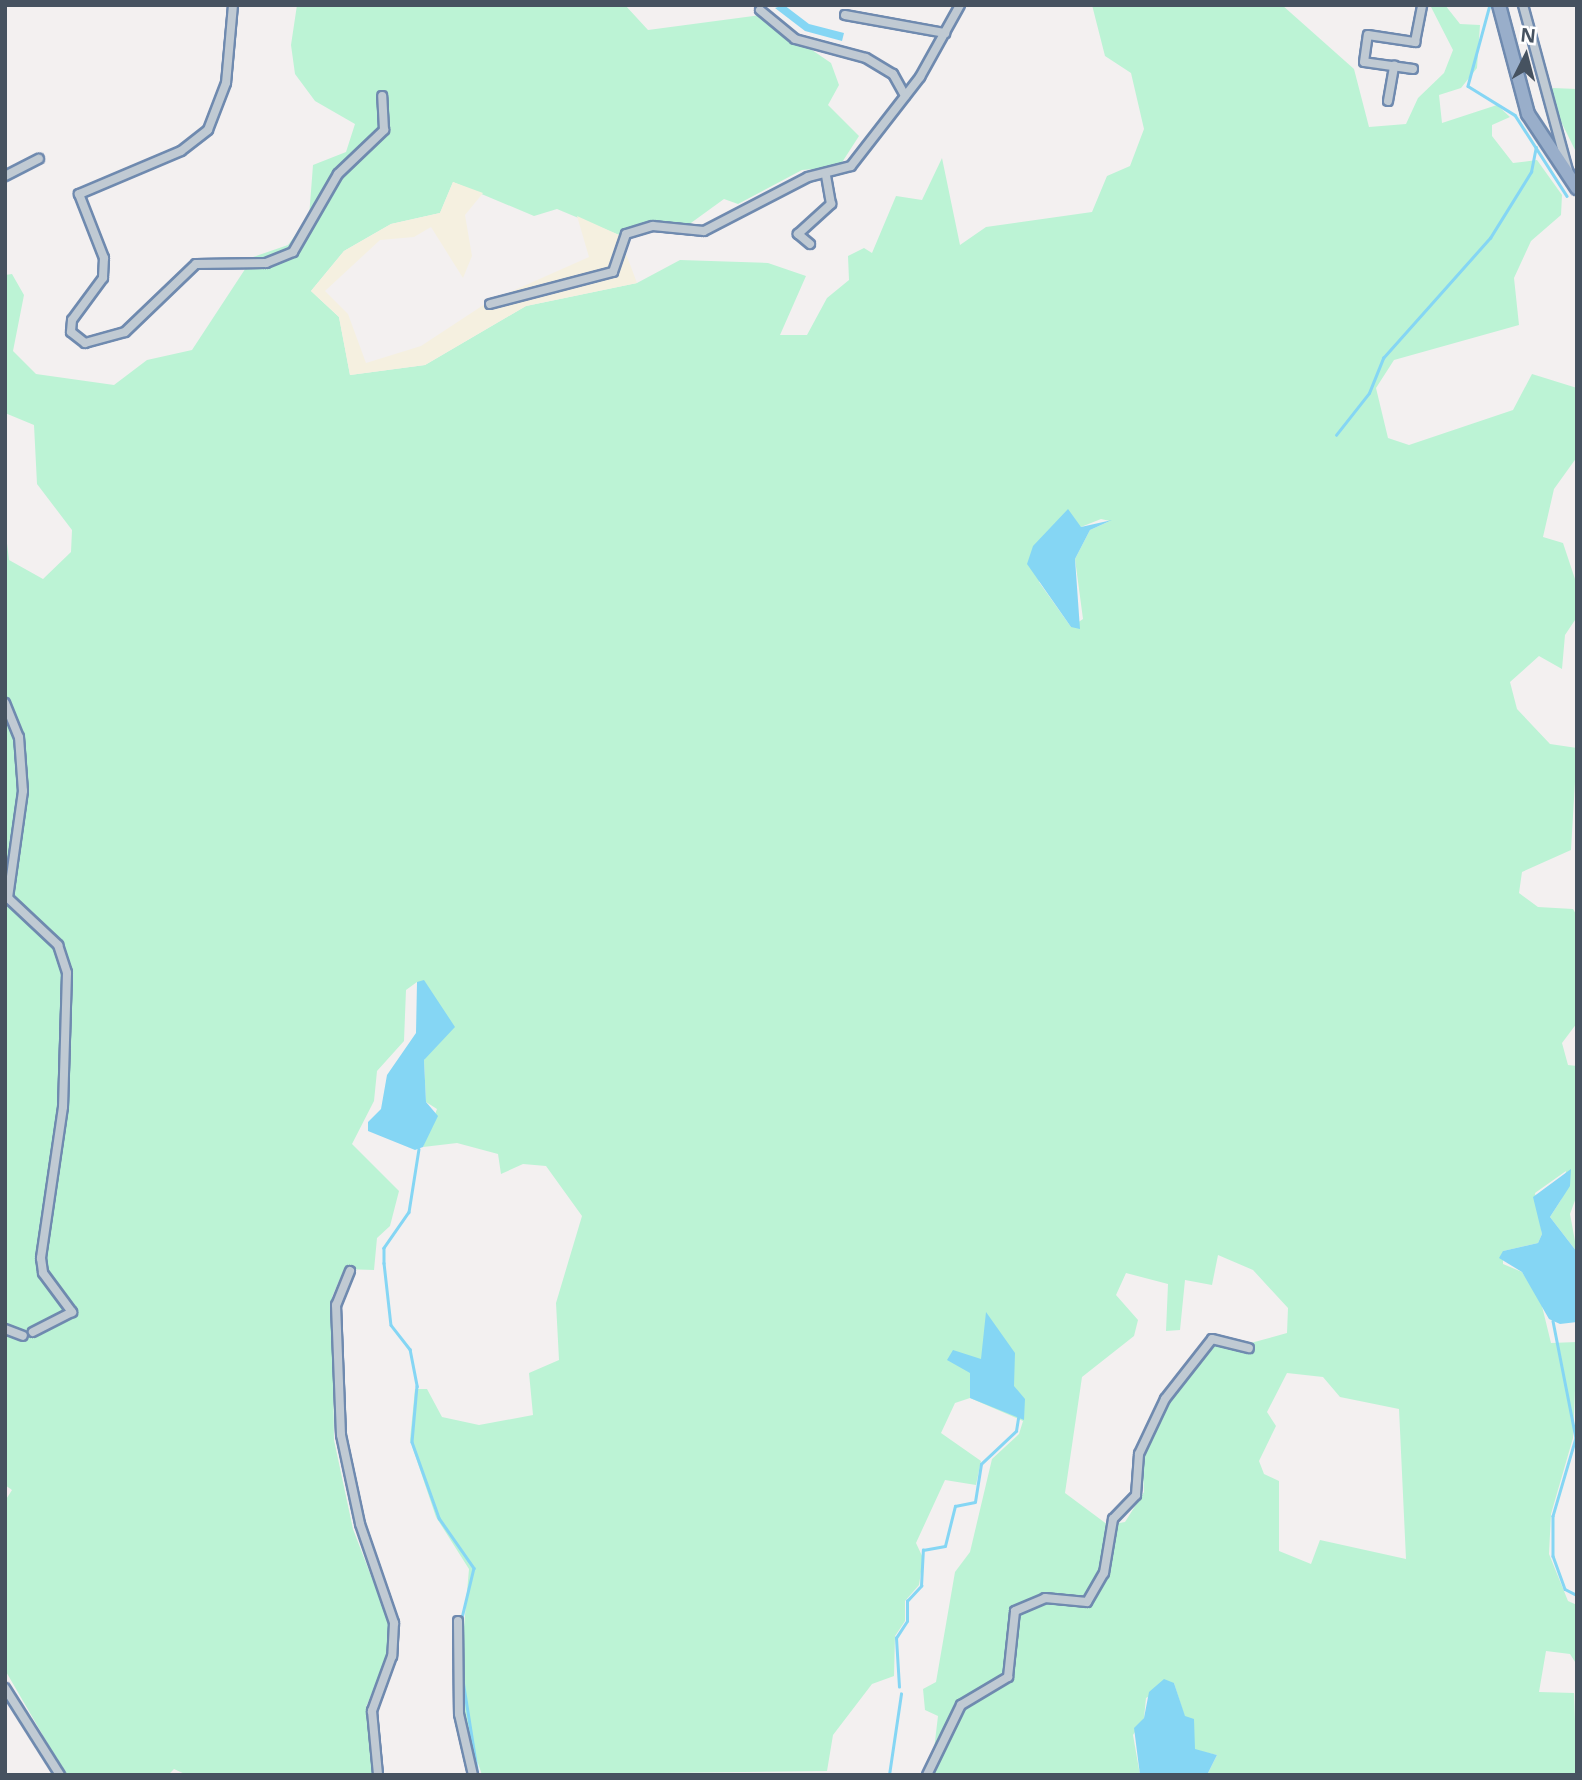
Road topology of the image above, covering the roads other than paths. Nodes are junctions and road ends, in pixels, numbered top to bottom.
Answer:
1 (233, 5) edge
2 (960, 5) edge
3 (1422, 5) edge
4 (1499, 5) edge
5 (1523, 5) edge
6 (760, 10) dead end
7 (845, 15) dead end
8 (945, 33) junction
9 (1394, 66) junction
10 (1413, 69) dead end
11 (382, 96) dead end
12 (905, 96) junction
13 (1388, 101) dead end
14 (39, 159) dead end
15 (5, 176) edge
16 (826, 176) junction
17 (1573, 182) edge
18 (810, 244) dead end
19 (490, 304) dead end
20 (5, 703) edge
21 (350, 1271) dead end
22 (5, 1329) edge
23 (33, 1332) dead end
24 (23, 1336) dead end
25 (1249, 1348) dead end
26 (458, 1621) dead end
27 (5, 1688) edge
28 (60, 1775) edge
29 (378, 1775) edge
30 (472, 1775) edge
31 (927, 1775) edge

1 - 11 street
2 - 8 street
3 - 9 street
4 - 17 highway
5 - 17 street
6 - 12 street
7 - 8 street
8 - 12 street
9 - 10 street
9 - 13 street
12 - 16 street
14 - 15 street
16 - 18 street
16 - 19 street
20 - 23 street
21 - 29 street
22 - 24 street
25 - 31 street
26 - 30 street
27 - 28 street

